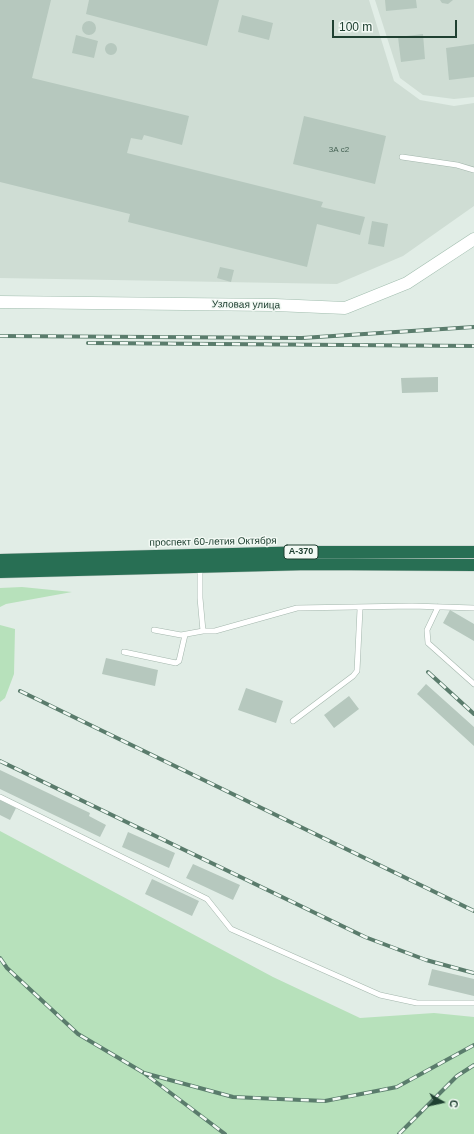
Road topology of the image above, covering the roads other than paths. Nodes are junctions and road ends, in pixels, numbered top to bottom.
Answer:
1 (402, 157) dead end
2 (474, 170) edge
3 (474, 239) edge
4 (0, 302) edge
5 (474, 552) edge
6 (200, 555) junction
7 (0, 560) edge
8 (474, 565) edge
9 (200, 568) junction
10 (0, 572) edge
11 (438, 607) junction
12 (474, 608) edge
13 (360, 609) junction
14 (154, 630) dead end
15 (204, 631) junction
16 (185, 635) junction
17 (124, 652) dead end
18 (474, 684) edge
19 (293, 721) dead end
20 (0, 797) edge
21 (474, 1003) edge

1 - 2 lane
3 - 4 street, Узловая улица
5 - 6 highway, проспект 60-летия Октября / А-370
6 - 7 highway, проспект 60-летия Октября / А-370
6 - 9 lane
8 - 9 highway, А-370
9 - 10 highway, А-370
9 - 15 lane
11 - 12 lane
11 - 13 lane
11 - 18 lane
13 - 15 lane
13 - 19 lane
14 - 16 lane
15 - 16 lane
16 - 17 lane
20 - 21 lane

